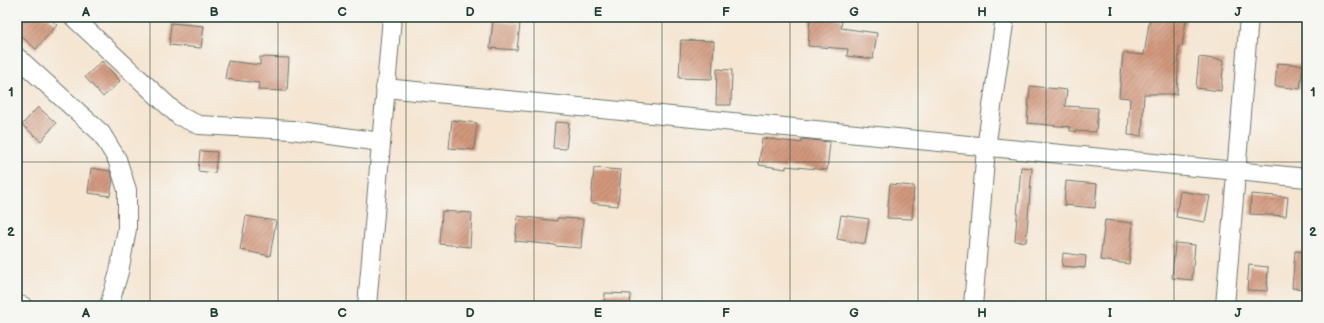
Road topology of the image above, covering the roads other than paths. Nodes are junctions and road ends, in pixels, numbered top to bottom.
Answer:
1 (73, 17) edge
2 (392, 17) edge
3 (1005, 17) edge
4 (1249, 17) edge
5 (17, 57) edge
6 (385, 88) junction
7 (381, 142) junction
8 (986, 148) junction
9 (1236, 171) junction
10 (1307, 178) edge
11 (17, 306) edge
12 (23, 306) edge
13 (109, 306) edge
14 (367, 306) edge
15 (973, 306) edge
16 (1225, 306) edge

1 - 7 street
2 - 6 street
3 - 8 street
4 - 9 street
5 - 13 street
6 - 7 street
6 - 8 street
7 - 14 street
8 - 9 street
8 - 15 street
9 - 10 street
9 - 16 street
11 - 12 street

